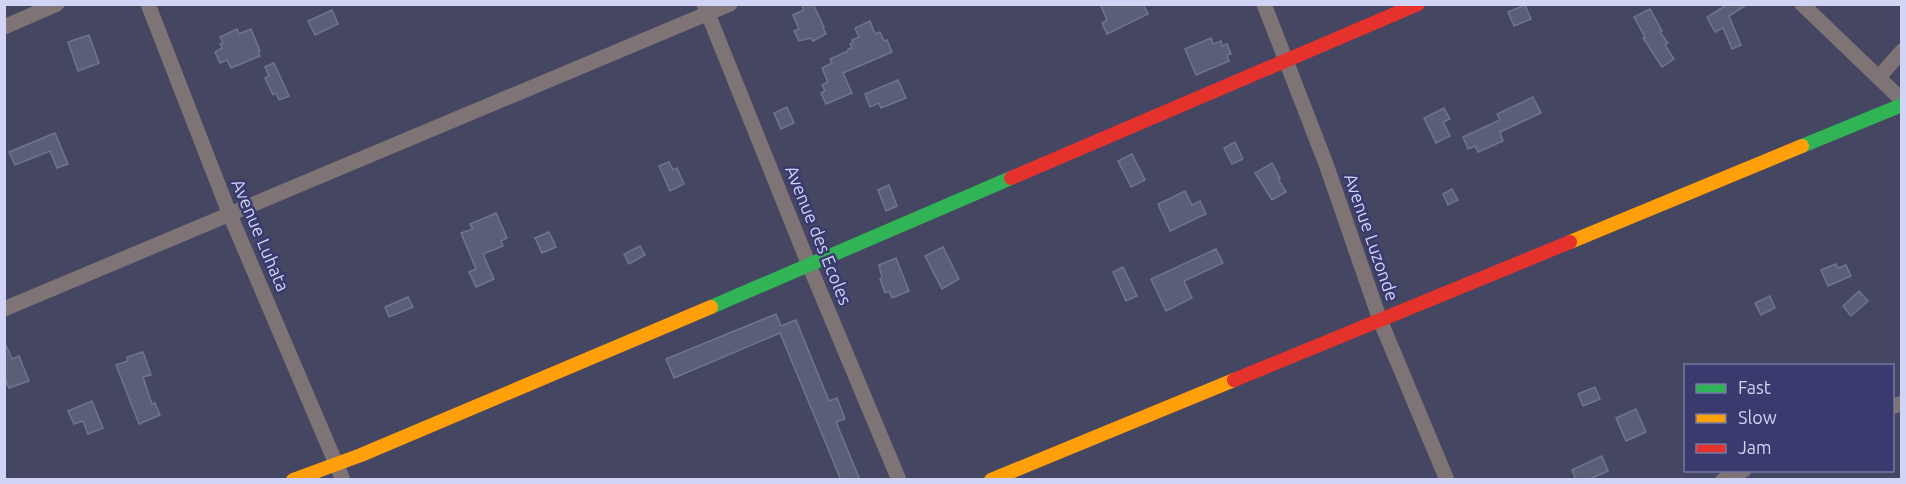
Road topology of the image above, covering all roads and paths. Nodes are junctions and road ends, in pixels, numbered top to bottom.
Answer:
1 (57, 4) edge
2 (148, 4) edge
3 (730, 4) edge
4 (1264, 4) edge
5 (1418, 4) edge
6 (1802, 4) edge
7 (706, 9) edge
8 (4, 27) edge
9 (1902, 51) edge
10 (1285, 60) junction
11 (1878, 77) junction
12 (1902, 100) edge
13 (1902, 105) edge
14 (230, 214) junction
15 (809, 265) junction
16 (4, 309) edge
17 (1380, 320) junction
18 (336, 463) junction
19 (1742, 472) edge
20 (293, 480) edge
21 (343, 480) edge
22 (899, 480) edge
23 (992, 480) edge
24 (1447, 480) edge
25 (1723, 480) edge

1 - 8 street
2 - 14 street, Avenue Luhata
3 - 7 street
4 - 10 street, Avenue Luzonde
5 - 10 street
6 - 11 street
7 - 14 street
7 - 15 street, Avenue des Ecoles
9 - 11 street
10 - 15 street
10 - 17 street, Avenue Luzonde
11 - 12 street
13 - 17 street
14 - 16 street
14 - 18 street, Avenue Luhata
15 - 18 street
15 - 22 street, Avenue des Ecoles
17 - 23 street
17 - 24 street, Avenue Luzonde
18 - 20 street
18 - 21 street, Avenue Luhata
19 - 25 street

